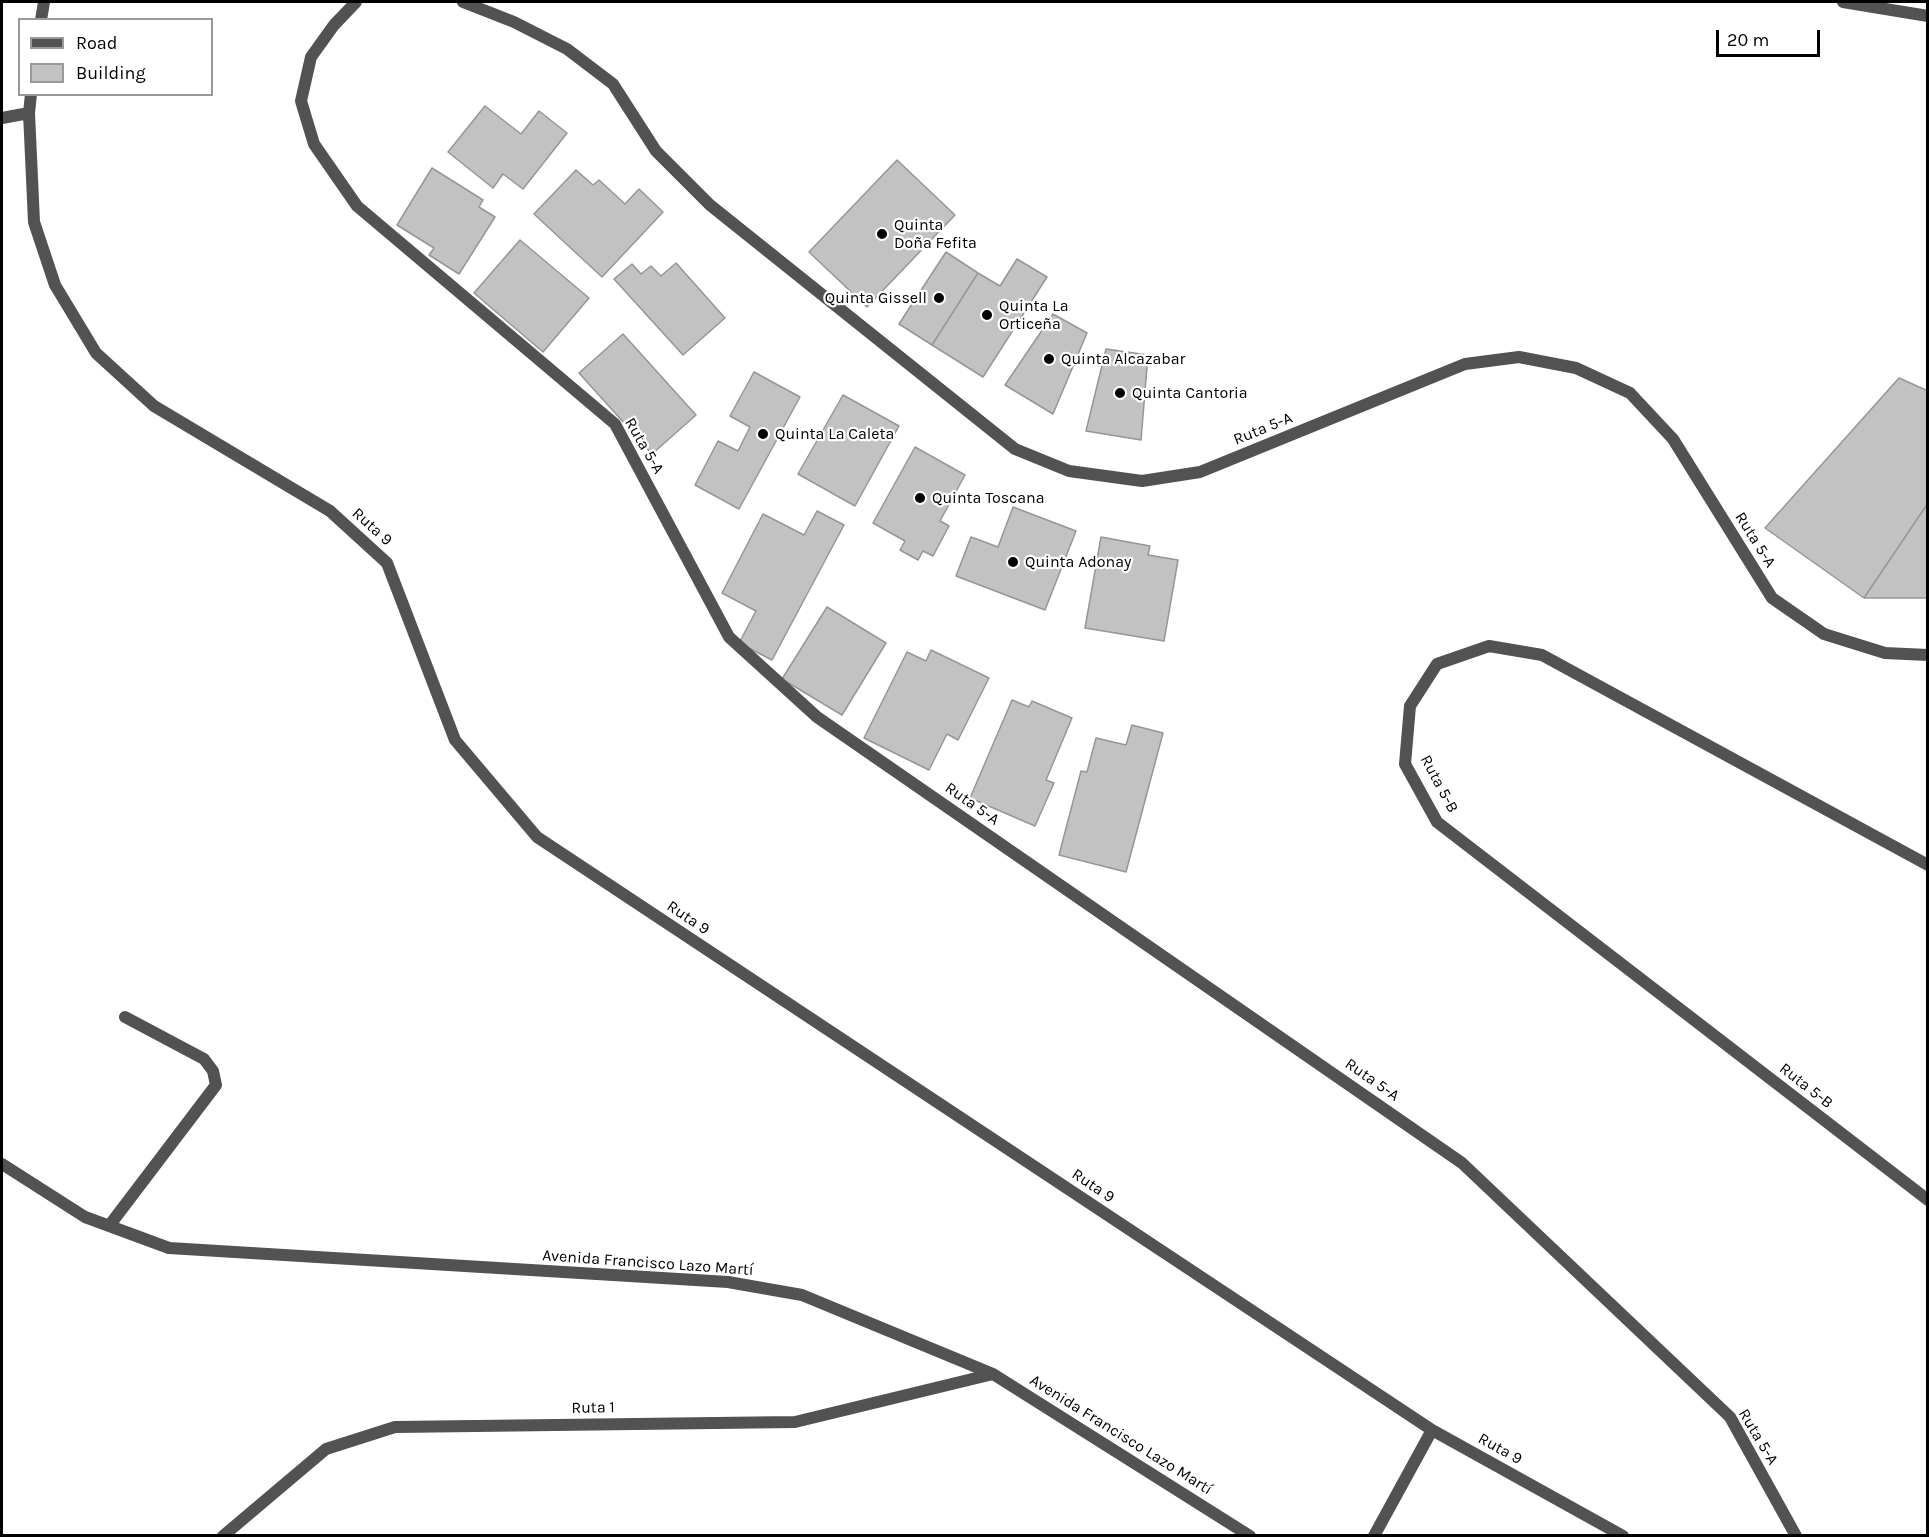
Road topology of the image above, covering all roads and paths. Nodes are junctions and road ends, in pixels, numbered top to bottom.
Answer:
1 (44, 2) edge
2 (356, 2) edge
3 (463, 2) edge
4 (1843, 2) edge
5 (1928, 16) edge
6 (40, 18) edge
7 (31, 96) edge
8 (29, 113) junction
9 (2, 118) edge
10 (1928, 655) edge
11 (1928, 864) edge
12 (125, 1017) dead end
13 (2, 1164) edge
14 (1928, 1200) edge
15 (109, 1226) junction
16 (993, 1374) junction
17 (1432, 1430) junction
18 (223, 1536) edge
19 (1250, 1536) edge
20 (1374, 1536) edge
21 (1623, 1536) edge
22 (1796, 1536) edge

1 - 6 street
2 - 22 street, Ruta 5-A
3 - 10 street, Ruta 5-A
4 - 5 street
7 - 8 street, Ruta 9
8 - 9 street
8 - 17 street, Ruta 9
11 - 14 street, Ruta 5-B
12 - 15 street
13 - 15 street, Avenida Francisco Lazo Martí
15 - 16 street, Avenida Francisco Lazo Martí
16 - 18 street, Ruta 1
16 - 19 street, Avenida Francisco Lazo Martí
17 - 20 street
17 - 21 street, Ruta 9

